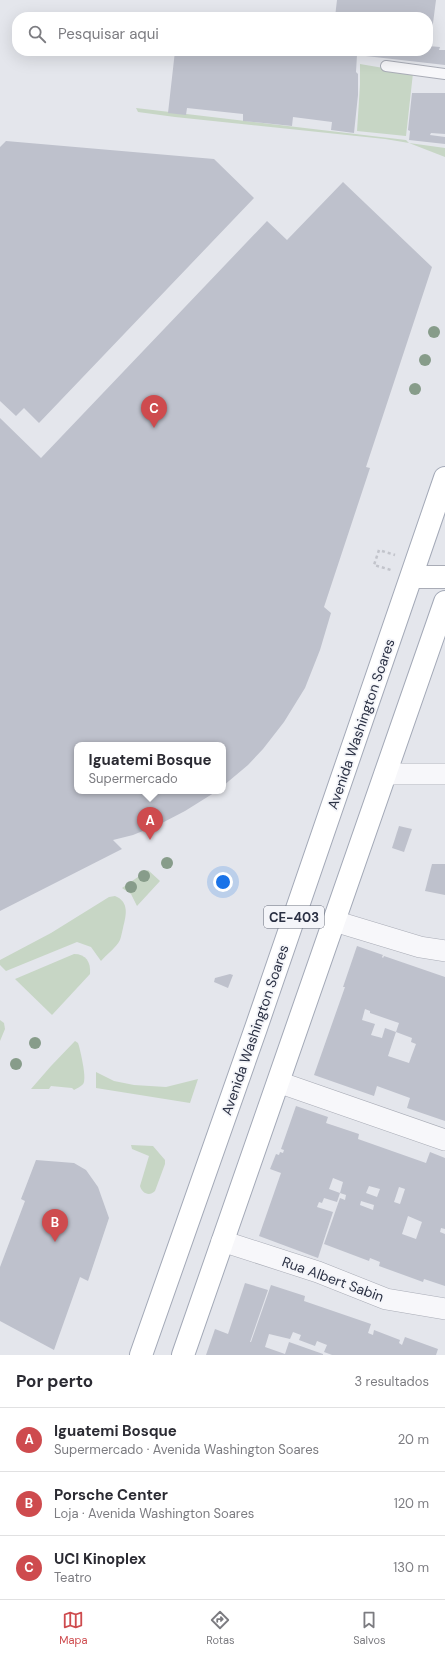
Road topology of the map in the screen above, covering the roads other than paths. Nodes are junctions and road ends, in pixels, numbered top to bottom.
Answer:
1 (386, 66) dead end
2 (445, 74) edge
3 (445, 478) edge
4 (403, 574) junction
5 (445, 577) edge
6 (443, 612) edge
7 (385, 774) junction
8 (445, 774) edge
9 (334, 921) junction
10 (445, 951) edge
11 (278, 1082) junction
12 (445, 1140) edge
13 (222, 1241) junction
14 (445, 1310) edge
15 (141, 1355) edge
16 (183, 1355) edge

1 - 2 lane
3 - 4 main road, Avenida Washington Soares / CE-403
4 - 5 main road
4 - 15 main road, Avenida Washington Soares / CE-403
6 - 7 main road, CE-403
7 - 8 street
7 - 9 main road, CE-403
9 - 10 street
9 - 11 main road, CE-403
11 - 12 street
11 - 13 main road, CE-403
13 - 14 street, Rua Albert Sabin
13 - 16 main road, CE-403

